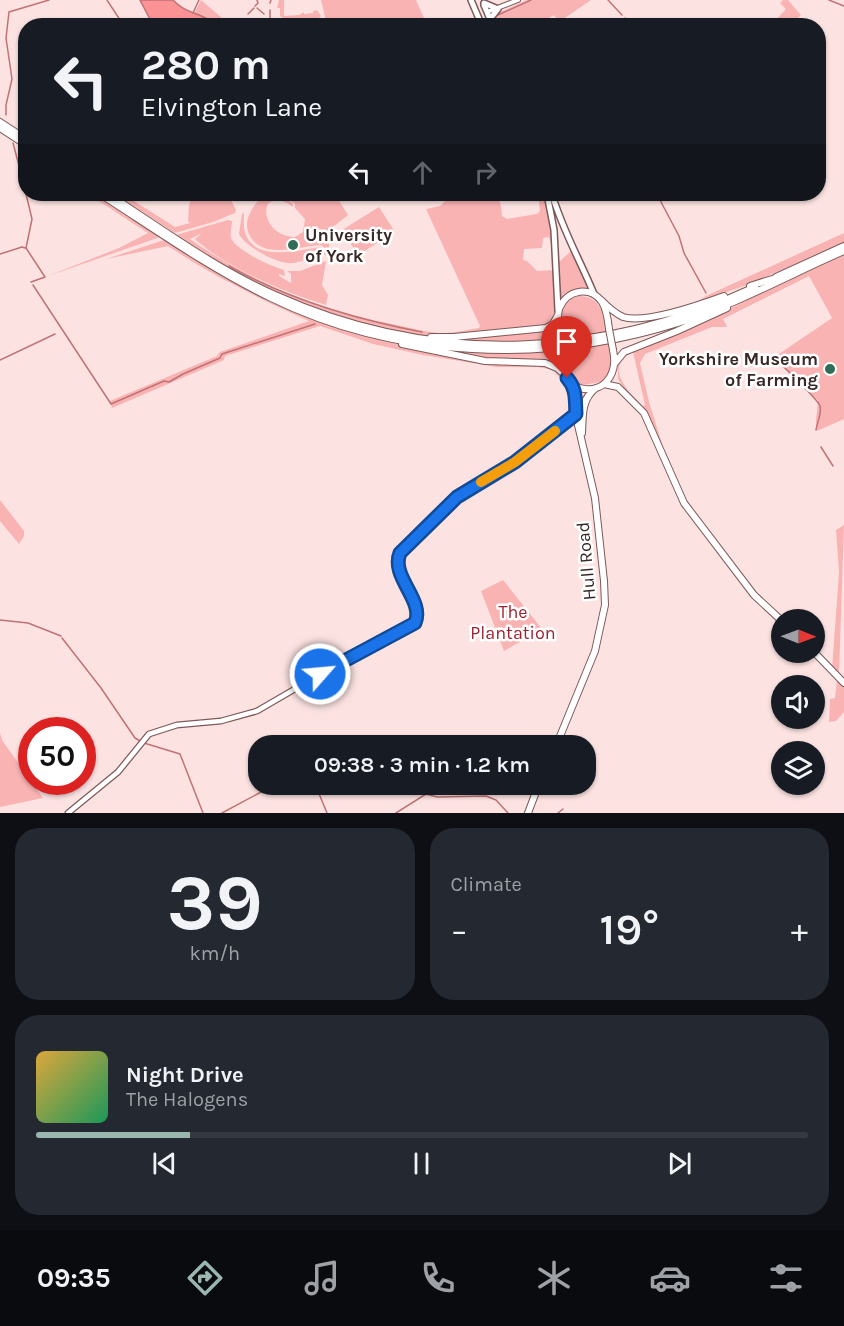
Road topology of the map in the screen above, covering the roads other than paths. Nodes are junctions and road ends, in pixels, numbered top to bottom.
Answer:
1 (471, 0) edge
2 (518, 0) edge
3 (483, 2) edge
4 (498, 9) junction
5 (484, 18) edge
6 (0, 123) edge
7 (0, 128) edge
8 (18, 134) edge
9 (18, 140) edge
10 (111, 201) edge
11 (119, 201) edge
12 (548, 201) edge
13 (554, 201) edge
14 (844, 246) edge
15 (844, 250) edge
16 (772, 279) junction
17 (594, 294) junction
18 (748, 295) junction
19 (601, 300) junction
20 (558, 313) junction
21 (373, 334) junction
22 (406, 337) junction
23 (615, 366) junction
24 (564, 374) junction
25 (573, 384) junction
26 (600, 386) junction
27 (618, 387) junction
28 (590, 393) junction
29 (576, 414) junction
30 (582, 438) junction
31 (771, 610) edge
32 (825, 663) edge
33 (844, 683) edge
34 (561, 735) edge
35 (535, 795) edge
36 (68, 813) edge
37 (528, 813) edge

1 - 5 main road
2 - 4 street
3 - 4 main road
3 - 5 main road
4 - 5 main road
6 - 8 highway
7 - 9 highway
10 - 21 highway
11 - 22 highway
12 - 20 main road
13 - 17 main road
14 - 16 highway
15 - 18 highway
16 - 19 highway
16 - 22 highway
17 - 19 highway
17 - 20 highway
18 - 21 highway
18 - 23 highway
19 - 23 highway, bridge
20 - 22 highway
20 - 24 highway, bridge
21 - 24 highway
23 - 26 highway
23 - 27 highway
24 - 25 highway
25 - 26 highway
25 - 29 highway, Hull Road
26 - 27 highway
26 - 28 highway
27 - 31 highway
28 - 29 main road
28 - 30 highway, Hull Road
29 - 30 highway, Hull Road
29 - 36 main road
30 - 34 highway, Hull Road
32 - 33 highway
35 - 37 highway

